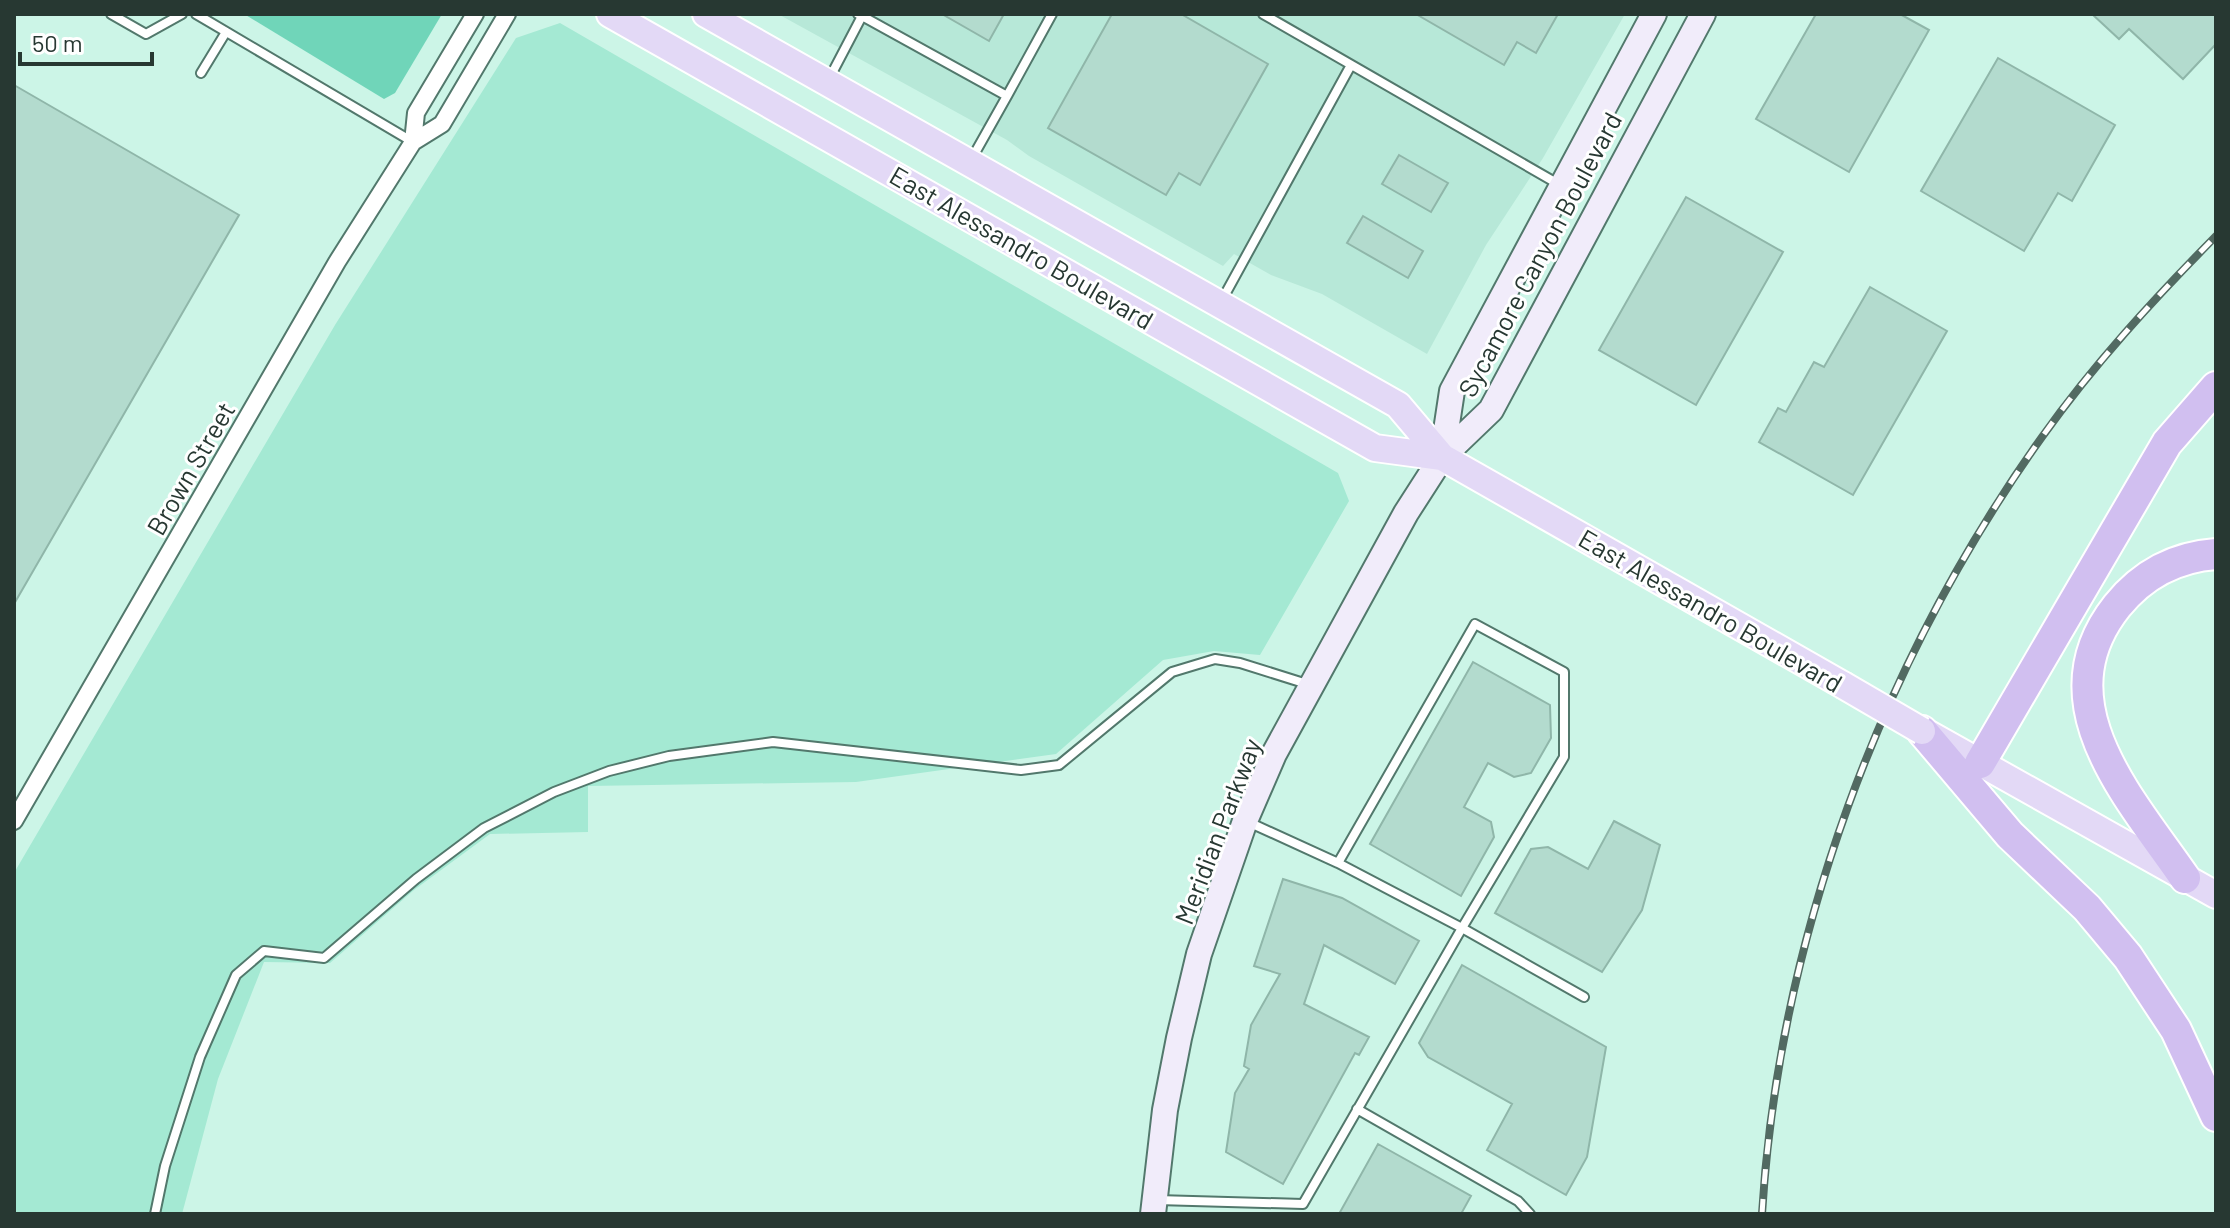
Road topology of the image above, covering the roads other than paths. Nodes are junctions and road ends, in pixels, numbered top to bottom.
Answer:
1 (111, 14) edge
2 (182, 14) edge
3 (196, 14) edge
4 (475, 14) edge
5 (507, 14) edge
6 (610, 14) edge
7 (706, 14) edge
8 (1052, 14) edge
9 (1263, 14) edge
10 (1654, 14) edge
11 (1703, 14) edge
12 (860, 15) edge
13 (226, 32) junction
14 (1351, 65) junction
15 (201, 73) dead end
16 (827, 82) junction
17 (1007, 96) junction
18 (413, 142) junction
19 (969, 162) junction
20 (1560, 185) junction
21 (1219, 304) junction
22 (2216, 387) edge
23 (1442, 457) junction
24 (2216, 554) edge
25 (1312, 686) junction
26 (1922, 731) junction
27 (1980, 763) junction
28 (17, 809) edge
29 (1245, 821) junction
30 (1338, 863) junction
31 (2185, 878) junction
32 (2216, 895) edge
33 (1462, 928) junction
34 (1584, 997) dead end
35 (1357, 1109) junction
36 (2216, 1116) edge
37 (1275, 1203) junction
38 (1154, 1207) edge
39 (155, 1214) edge
40 (1276, 1214) edge
41 (1530, 1214) edge

1 - 2 lane
3 - 13 lane
4 - 18 street, Brown Street
5 - 18 street, Brown Street
6 - 23 main road, East Alessandro Boulevard
7 - 16 main road, East Alessandro Boulevard
8 - 17 lane
9 - 14 lane
10 - 20 main road, Sycamore Canyon Boulevard
11 - 23 main road, Sycamore Canyon Boulevard
12 - 16 lane
12 - 17 lane
13 - 15 lane
13 - 18 lane
14 - 20 lane
14 - 21 lane
16 - 19 main road, East Alessandro Boulevard
17 - 19 lane
18 - 28 street, Brown Street
19 - 21 main road, East Alessandro Boulevard
20 - 23 main road, Sycamore Canyon Boulevard
21 - 23 main road, East Alessandro Boulevard
22 - 27 highway
23 - 25 main road, Meridian Parkway
23 - 26 main road, East Alessandro Boulevard, bridge
24 - 31 highway
25 - 29 main road, Meridian Parkway
25 - 39 lane
26 - 27 main road, East Alessandro Boulevard
26 - 36 highway
27 - 31 main road, East Alessandro Boulevard
29 - 30 lane
29 - 38 main road, Meridian Parkway
30 - 33 lane
30 - 33 lane
31 - 32 main road
33 - 34 lane
33 - 35 lane
35 - 37 lane
35 - 41 lane
37 - 38 lane
37 - 40 lane

